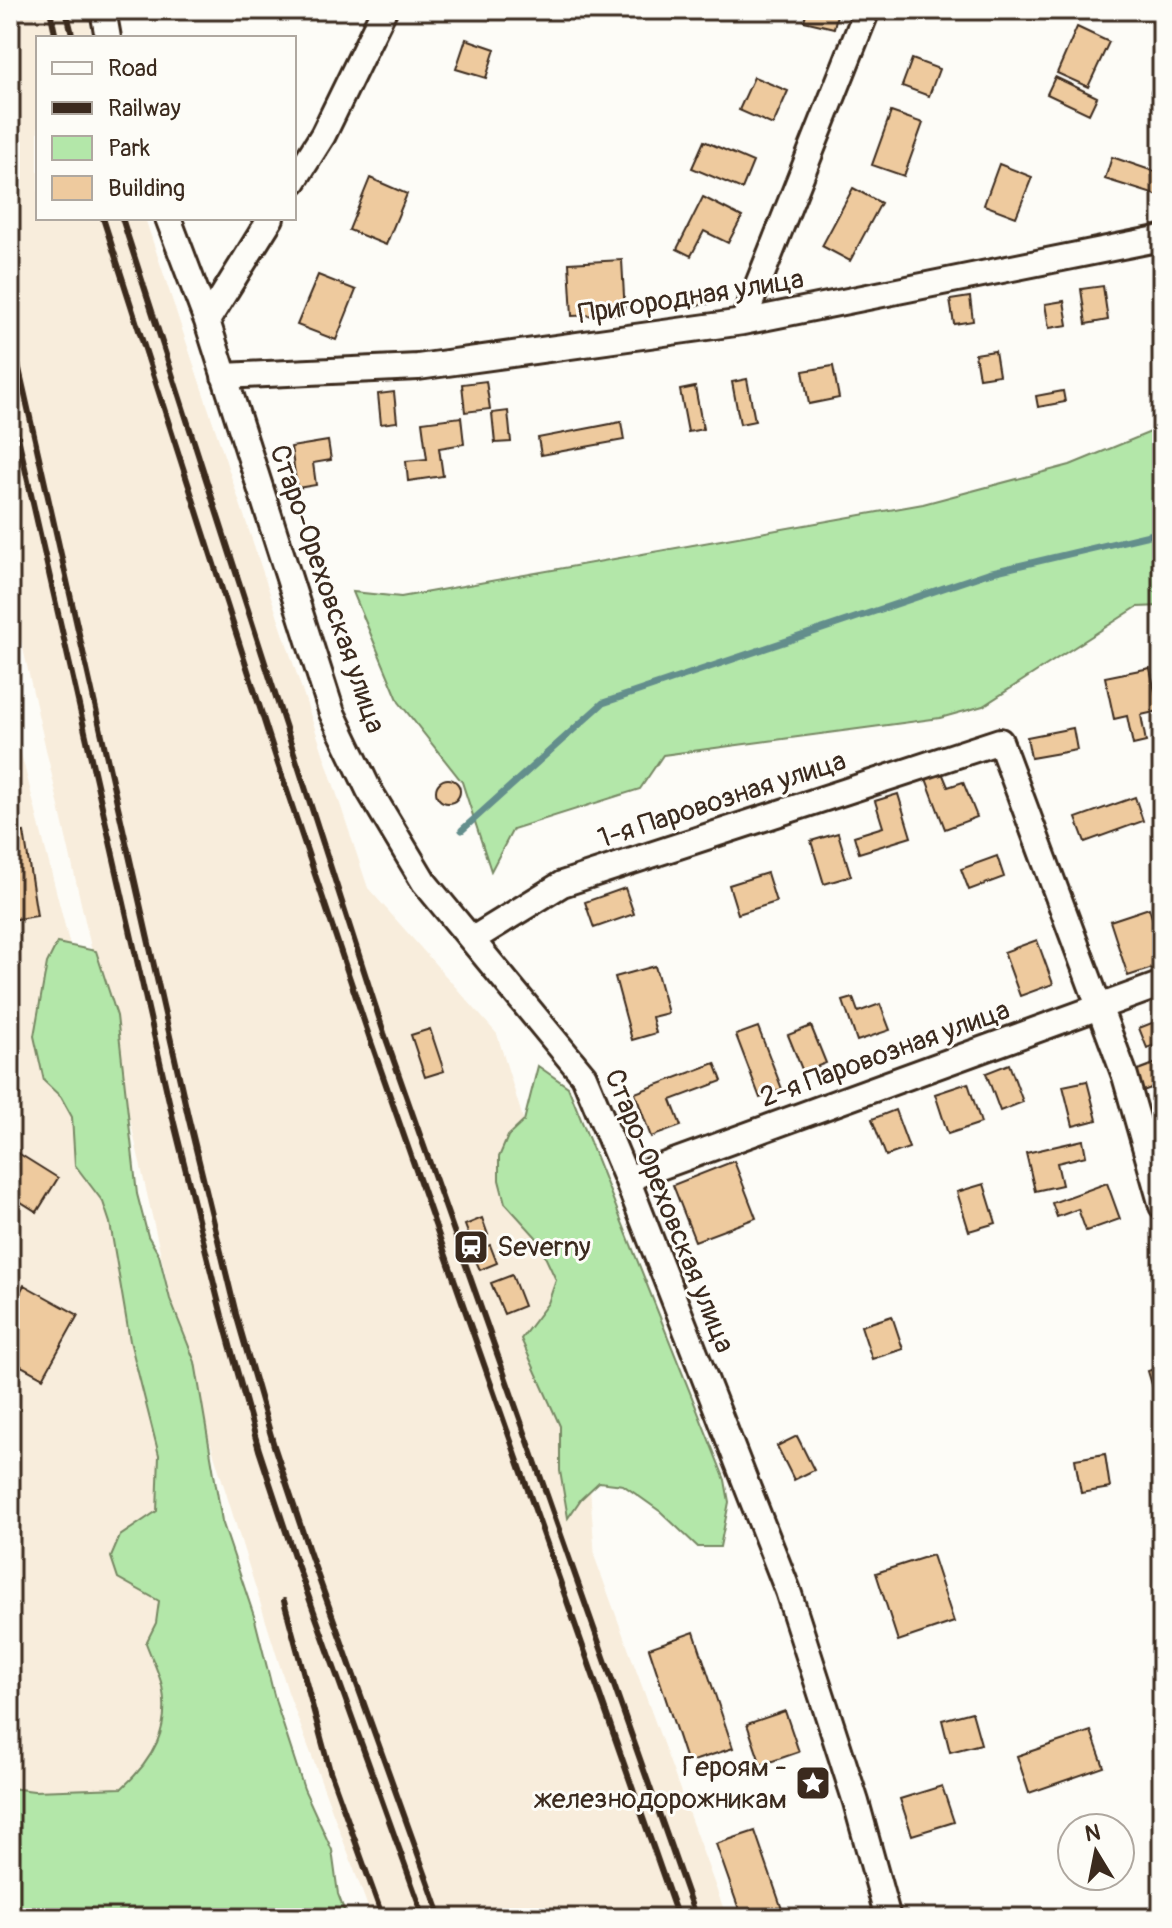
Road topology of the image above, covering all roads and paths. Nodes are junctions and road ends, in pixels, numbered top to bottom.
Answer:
1 (103, 10) edge
2 (384, 10) edge
3 (867, 10) edge
4 (108, 36) edge
5 (296, 178) edge
6 (169, 220) edge
7 (270, 220) edge
8 (1162, 238) edge
9 (207, 321) junction
10 (743, 322) junction
11 (224, 376) junction
12 (473, 939) junction
13 (1162, 984) edge
14 (1099, 1008) junction
15 (627, 1179) junction
16 (1162, 1206) edge
17 (888, 1918) edge

1 - 4 street
2 - 5 street
3 - 10 street
6 - 9 street, Старо-Ореховская улица
7 - 9 street
8 - 10 street, Пригородная улица
9 - 11 street, Старо-Ореховская улица
10 - 11 street, Пригородная улица
11 - 12 street, Старо-Ореховская улица
12 - 14 street, 1-я Паровозная улица
12 - 15 street, Старо-Ореховская улица
13 - 14 street, 2-я Паровозная улица
14 - 15 street, 2-я Паровозная улица
14 - 16 street
15 - 17 street, Старо-Ореховская улица

